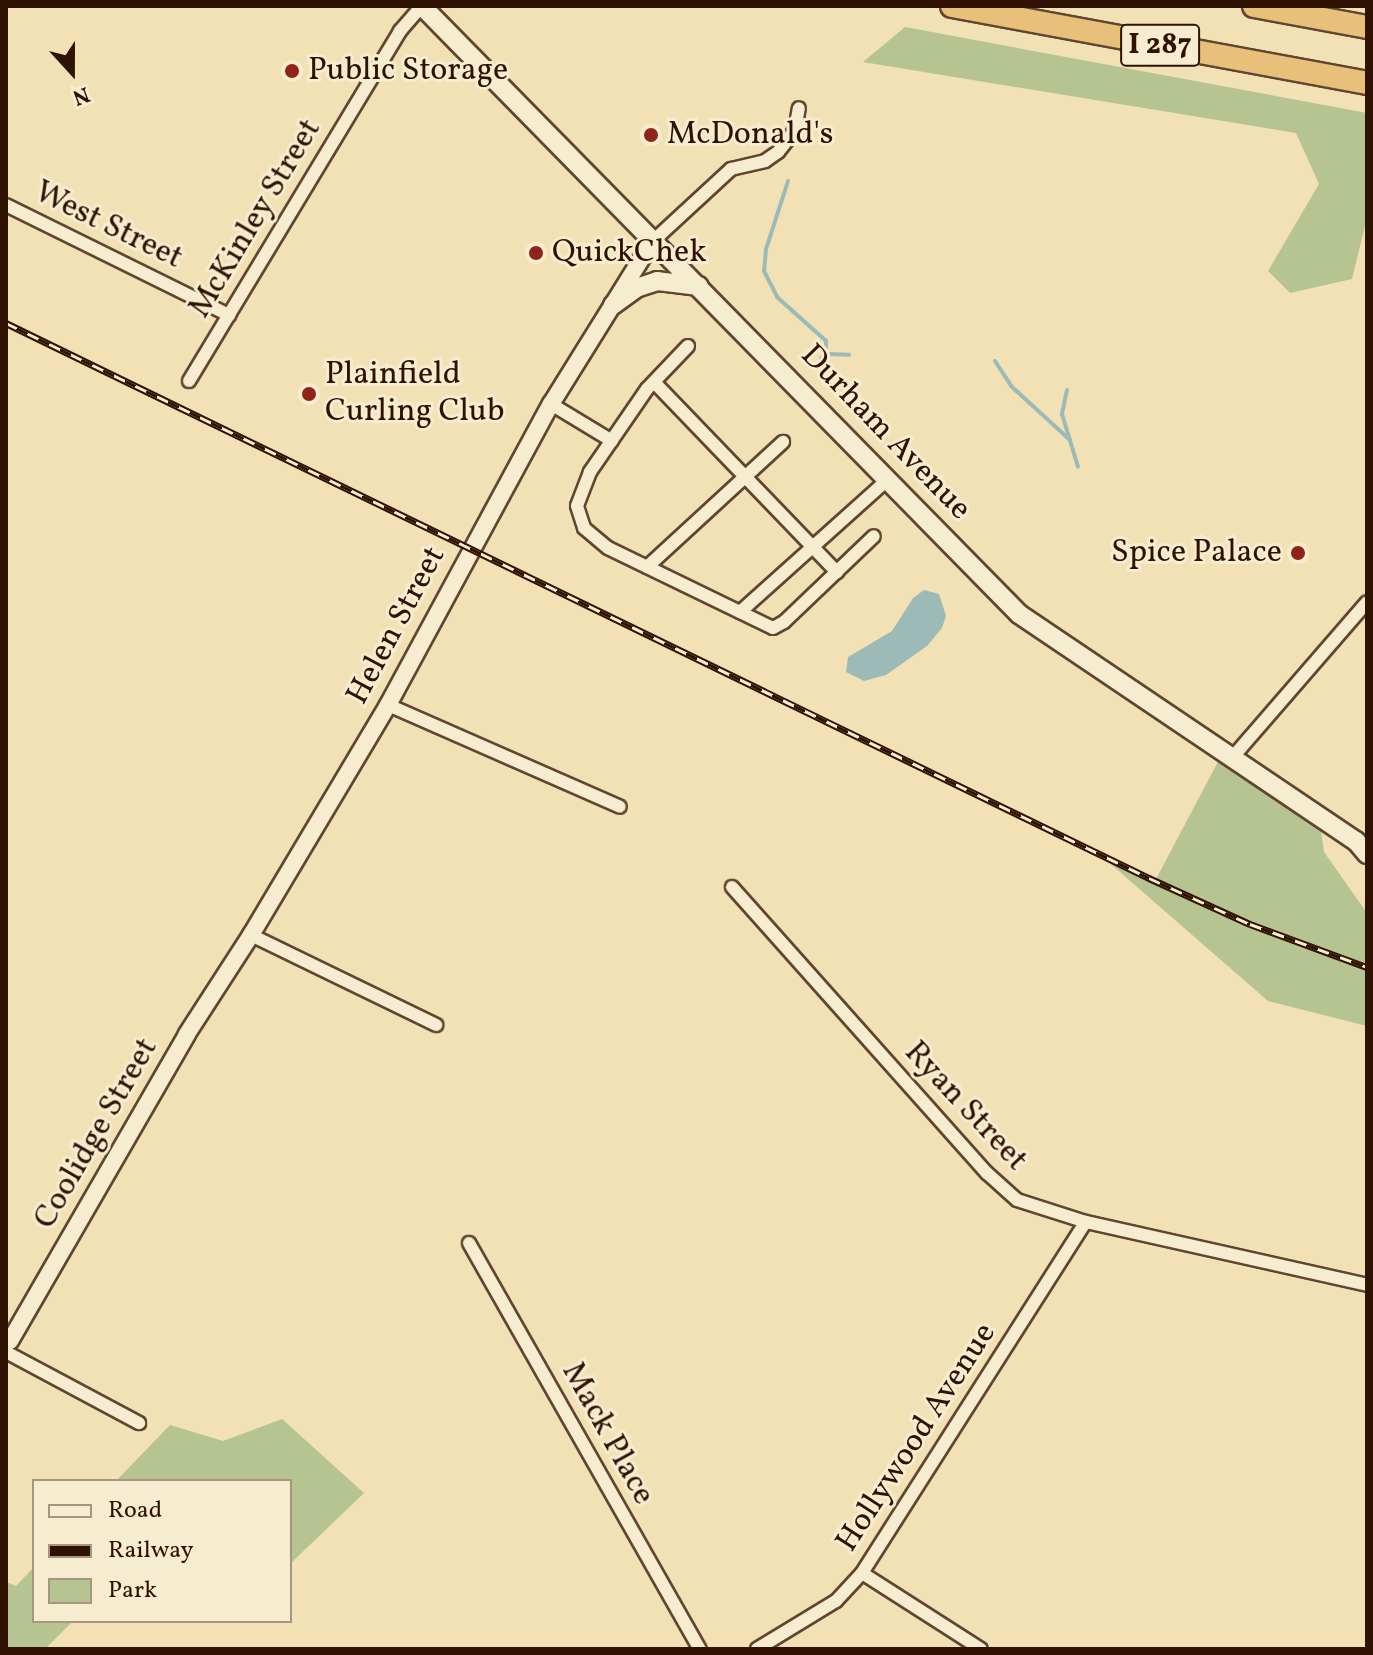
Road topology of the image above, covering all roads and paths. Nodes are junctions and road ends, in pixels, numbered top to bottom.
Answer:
1 (422, 6) edge
2 (952, 6) edge
3 (1254, 6) edge
4 (1367, 27) edge
5 (1367, 83) edge
6 (799, 108) dead end
7 (6, 205) edge
8 (652, 242) junction
9 (700, 286) junction
10 (613, 305) junction
11 (229, 315) junction
12 (688, 346) dead end
13 (189, 381) dead end
14 (654, 382) junction
15 (551, 404) junction
16 (612, 441) junction
17 (783, 442) dead end
18 (745, 477) junction
19 (888, 479) junction
20 (874, 536) dead end
21 (813, 546) junction
22 (647, 567) junction
23 (837, 572) junction
24 (1367, 602) edge
25 (740, 612) junction
26 (388, 705) junction
27 (1232, 758) junction
28 (620, 807) dead end
29 (1363, 844) edge
30 (732, 887) dead end
31 (251, 935) junction
32 (436, 1025) dead end
33 (187, 1034) joint
34 (1086, 1222) junction
35 (469, 1243) dead end
36 (1367, 1285) edge
37 (7, 1346) edge
38 (139, 1423) dead end
39 (862, 1573) junction
40 (700, 1649) edge
41 (757, 1649) edge
42 (981, 1649) edge

1 - 8 main road, Durham Avenue
1 - 11 street, McKinley Street
2 - 5 highway, I 287
3 - 4 highway
6 - 8 street
7 - 11 street, West Street
8 - 9 main road, Durham Avenue
8 - 10 street, Helen Street
9 - 10 main road
9 - 19 main road, Durham Avenue
10 - 15 street, Helen Street
11 - 13 street, McKinley Street
12 - 14 street
14 - 16 street
14 - 18 street
15 - 16 street
15 - 26 street, Helen Street
16 - 22 street
17 - 18 street
18 - 21 street
18 - 22 street
19 - 21 street
19 - 27 main road, Durham Avenue
20 - 23 street
21 - 23 street
21 - 25 street
22 - 25 street
23 - 25 street
24 - 27 street
26 - 28 street
26 - 31 street, Helen Street
27 - 29 main road, Durham Avenue
30 - 34 street, Ryan Street
31 - 32 street
31 - 33 street, Helen Street
33 - 37 street, Coolidge Street
34 - 36 street, Ryan Street
34 - 39 street, Hollywood Avenue
35 - 40 street, Mack Place
37 - 38 street
39 - 41 street, Hollywood Avenue
39 - 42 street

